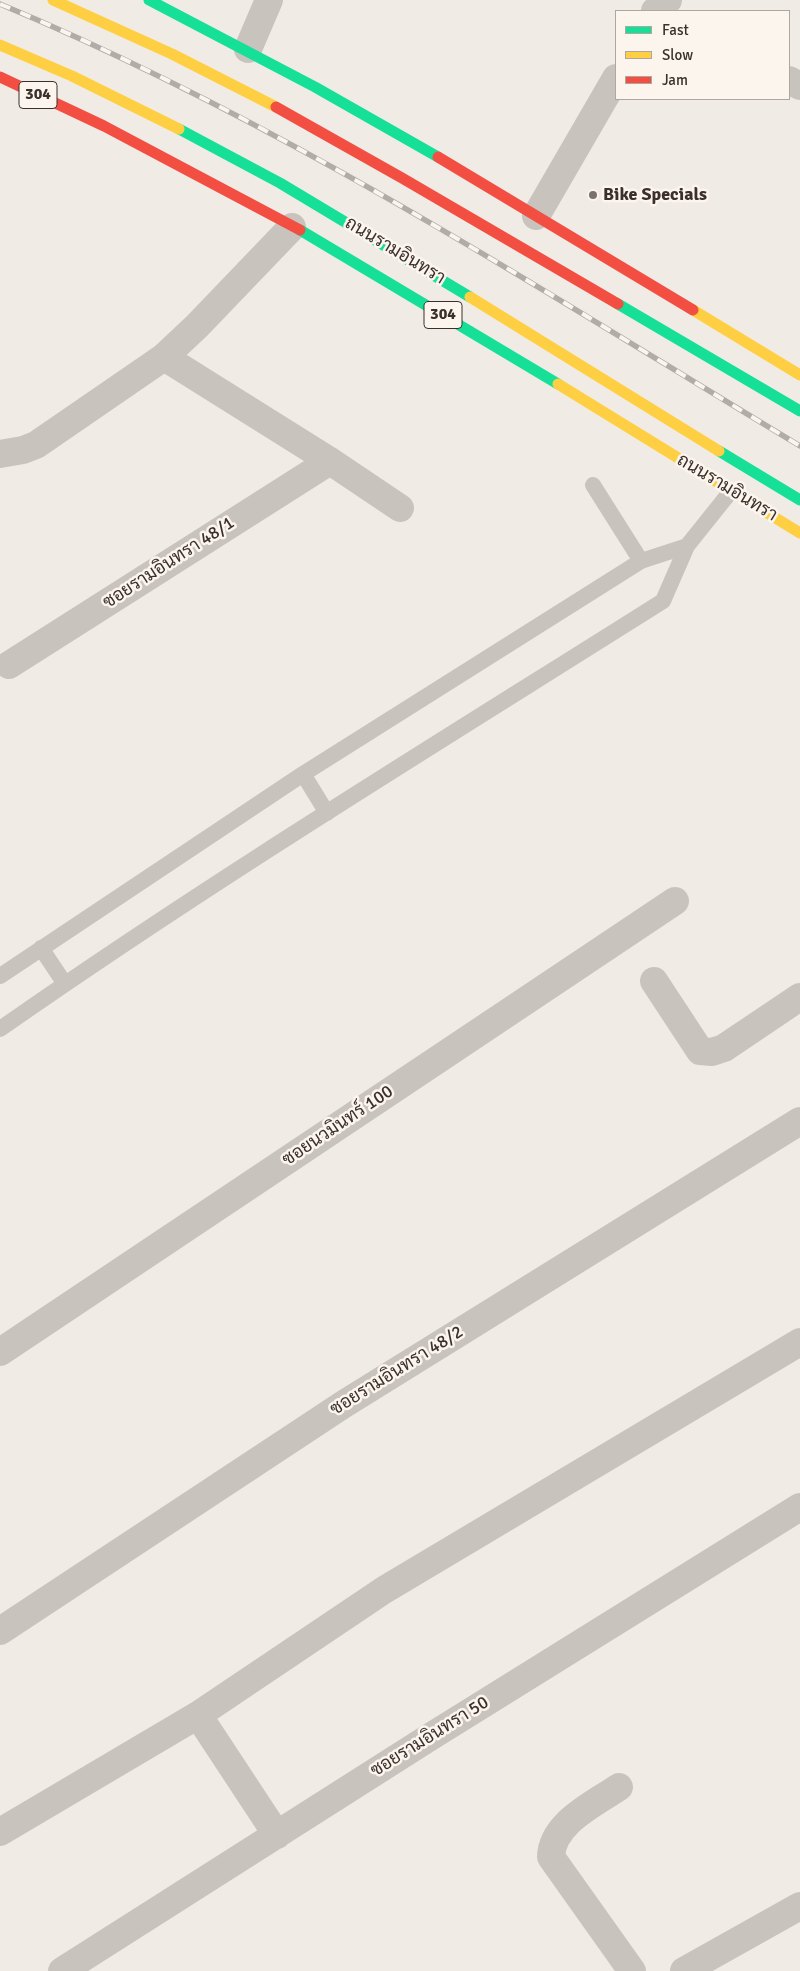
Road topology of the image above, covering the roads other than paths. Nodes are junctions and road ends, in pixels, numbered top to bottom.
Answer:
1 (53, 0) edge
2 (149, 0) edge
3 (269, 0) edge
4 (0, 45) edge
5 (248, 49) junction
6 (0, 78) edge
7 (615, 80) edge
8 (536, 216) junction
9 (292, 227) junction
10 (164, 357) junction
11 (800, 375) edge
12 (800, 411) edge
13 (0, 454) edge
14 (330, 461) junction
15 (593, 485) dead end
16 (731, 491) junction
17 (800, 500) edge
18 (400, 508) dead end
19 (800, 533) edge
20 (687, 546) junction
21 (640, 561) junction
22 (9, 665) dead end
23 (303, 774) junction
24 (327, 813) junction
25 (675, 900) dead end
26 (41, 948) junction
27 (0, 976) edge
28 (654, 981) dead end
29 (65, 984) junction
30 (800, 997) edge
31 (0, 1029) edge
32 (800, 1121) edge
33 (800, 1342) edge
34 (0, 1352) edge
35 (800, 1507) edge
36 (0, 1631) edge
37 (198, 1715) junction
38 (619, 1787) dead end
39 (0, 1832) edge
40 (277, 1835) junction
41 (800, 1906) edge
42 (62, 1971) edge
43 (632, 1971) edge
44 (684, 1971) edge

1 - 12 main road
2 - 5 main road
3 - 5 street
4 - 17 main road, ถนนรามอินทรา / 304
5 - 8 main road
6 - 9 main road, ถนนรามอินทรา / 304
7 - 8 street
8 - 11 main road
9 - 10 street
9 - 16 main road, ถนนรามอินทรา / 304
10 - 13 street
10 - 14 street
14 - 18 street
14 - 22 street, ซอยรามอินทรา 48/1
15 - 21 lane
16 - 19 main road, ถนนรามอินทรา / 304
16 - 20 lane
20 - 21 lane
20 - 24 lane
21 - 23 lane
23 - 24 lane
23 - 26 lane
24 - 29 lane
25 - 34 street, ซอยนวมินทร์ 100
26 - 27 lane
26 - 29 lane
28 - 30 street
29 - 31 lane
32 - 36 street, ซอยรามอินทรา 48/2
33 - 37 street
35 - 40 street, ซอยรามอินทรา 50
37 - 39 street
37 - 40 street
38 - 43 street
40 - 42 street, ซอยรามอินทรา 50
41 - 44 street

